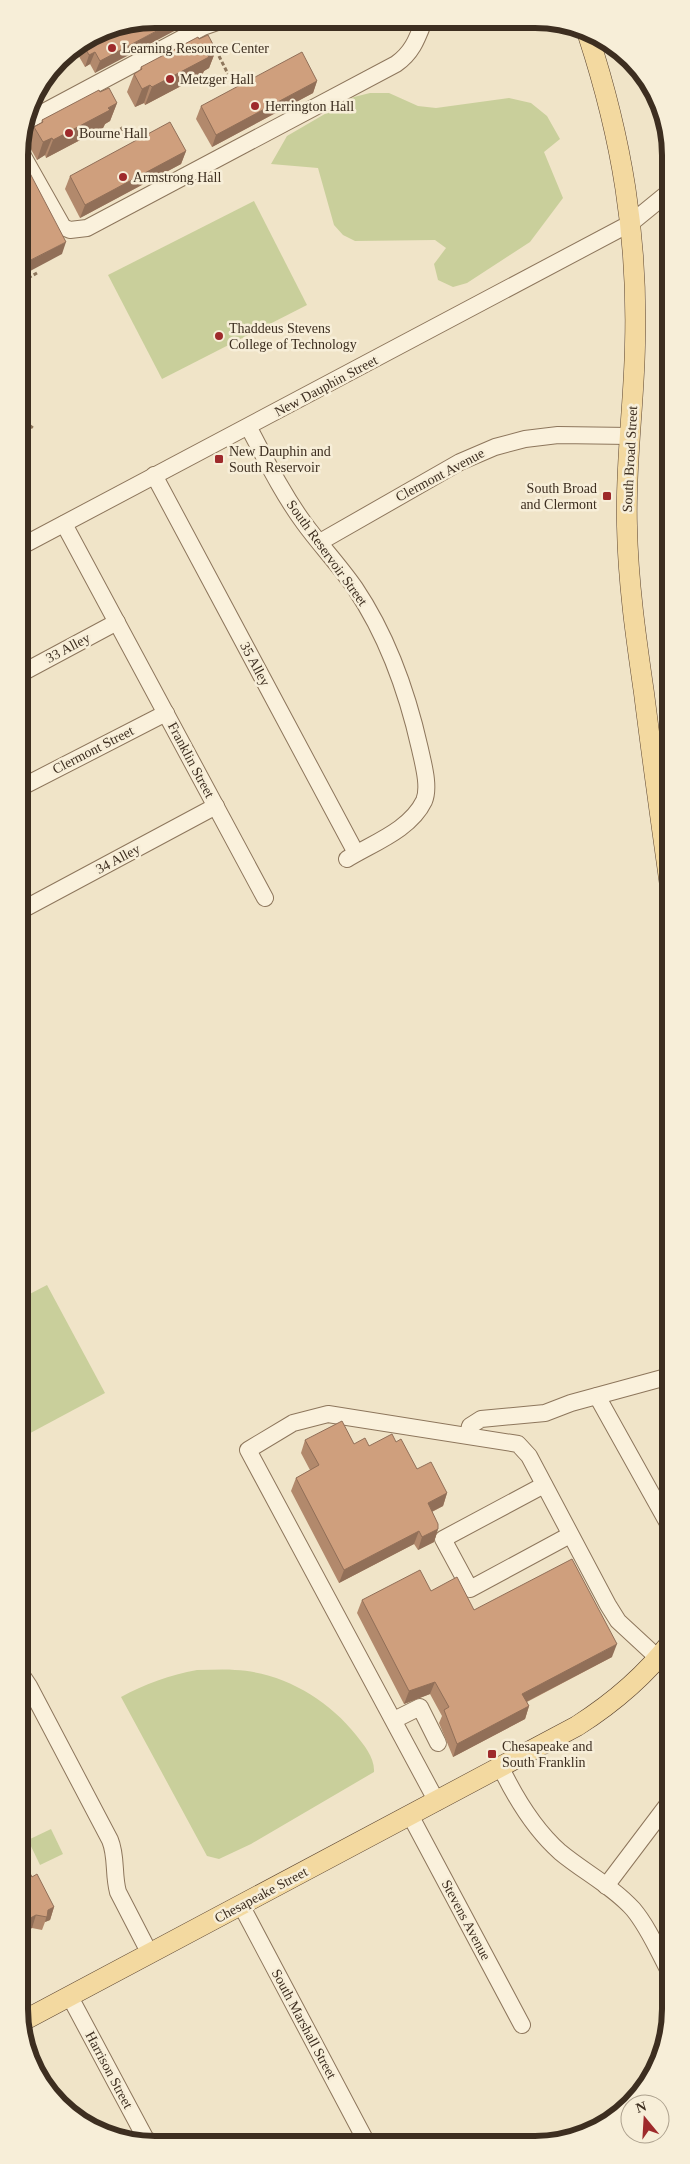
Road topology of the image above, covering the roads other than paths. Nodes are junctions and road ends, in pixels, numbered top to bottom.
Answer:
1 (201, 28) edge
2 (421, 28) edge
3 (589, 40) edge
4 (33, 118) edge
5 (28, 165) edge
6 (662, 198) edge
7 (631, 223) junction
8 (248, 428) junction
9 (630, 436) junction
10 (154, 475) junction
11 (64, 524) junction
12 (320, 542) junction
13 (28, 543) edge
14 (117, 622) junction
15 (28, 670) edge
16 (166, 712) junction
17 (28, 784) edge
18 (216, 806) junction
19 (410, 822) joint
20 (662, 826) edge
21 (265, 898) dead end
22 (28, 907) edge
23 (662, 1378) edge
24 (597, 1396) junction
25 (468, 1435) junction
26 (544, 1484) junction
27 (662, 1513) edge
28 (570, 1535) junction
29 (662, 1653) edge
30 (658, 1658) junction
31 (28, 1684) edge
32 (394, 1720) junction
33 (438, 1742) dead end
34 (501, 1768) junction
35 (436, 1802) junction
36 (662, 1812) edge
37 (410, 1815) junction
38 (606, 1886) junction
39 (241, 1905) junction
40 (150, 1954) junction
41 (662, 1958) edge
42 (70, 1997) junction
43 (29, 2018) edge
44 (522, 2025) dead end
45 (144, 2135) edge
46 (363, 2136) edge

1 - 4 street
2 - 5 street
3 - 7 main road, South Broad Street
6 - 7 street, New Dauphin Street
7 - 8 street, New Dauphin Street
7 - 9 main road, South Broad Street
8 - 10 street, New Dauphin Street
8 - 12 street, South Reservoir Street
9 - 12 street, Clermont Avenue
9 - 20 main road, South Broad Street
10 - 11 street, New Dauphin Street
10 - 19 street, 35 Alley
11 - 13 street, New Dauphin Street
11 - 14 street, Franklin Street
12 - 19 street, South Reservoir Street
14 - 15 street, 33 Alley
14 - 16 street, Franklin Street
16 - 17 street, Clermont Street
16 - 18 street, Franklin Street
18 - 21 street, Franklin Street
18 - 22 street, 34 Alley
23 - 24 street
24 - 25 street
24 - 27 street
25 - 26 street
25 - 32 street
26 - 28 street
26 - 28 street
28 - 30 street
29 - 30 main road
30 - 34 main road
31 - 40 street
32 - 33 street
32 - 35 street
34 - 35 main road, Chesapeake Street
34 - 38 street
35 - 37 main road, Chesapeake Street
36 - 38 street
37 - 39 main road, Chesapeake Street
37 - 44 street, Stevens Avenue
38 - 41 street
39 - 40 main road, Chesapeake Street
39 - 46 street, South Marshall Street
40 - 42 main road, Chesapeake Street
42 - 43 main road, Chesapeake Street
42 - 45 street, Harrison Street

